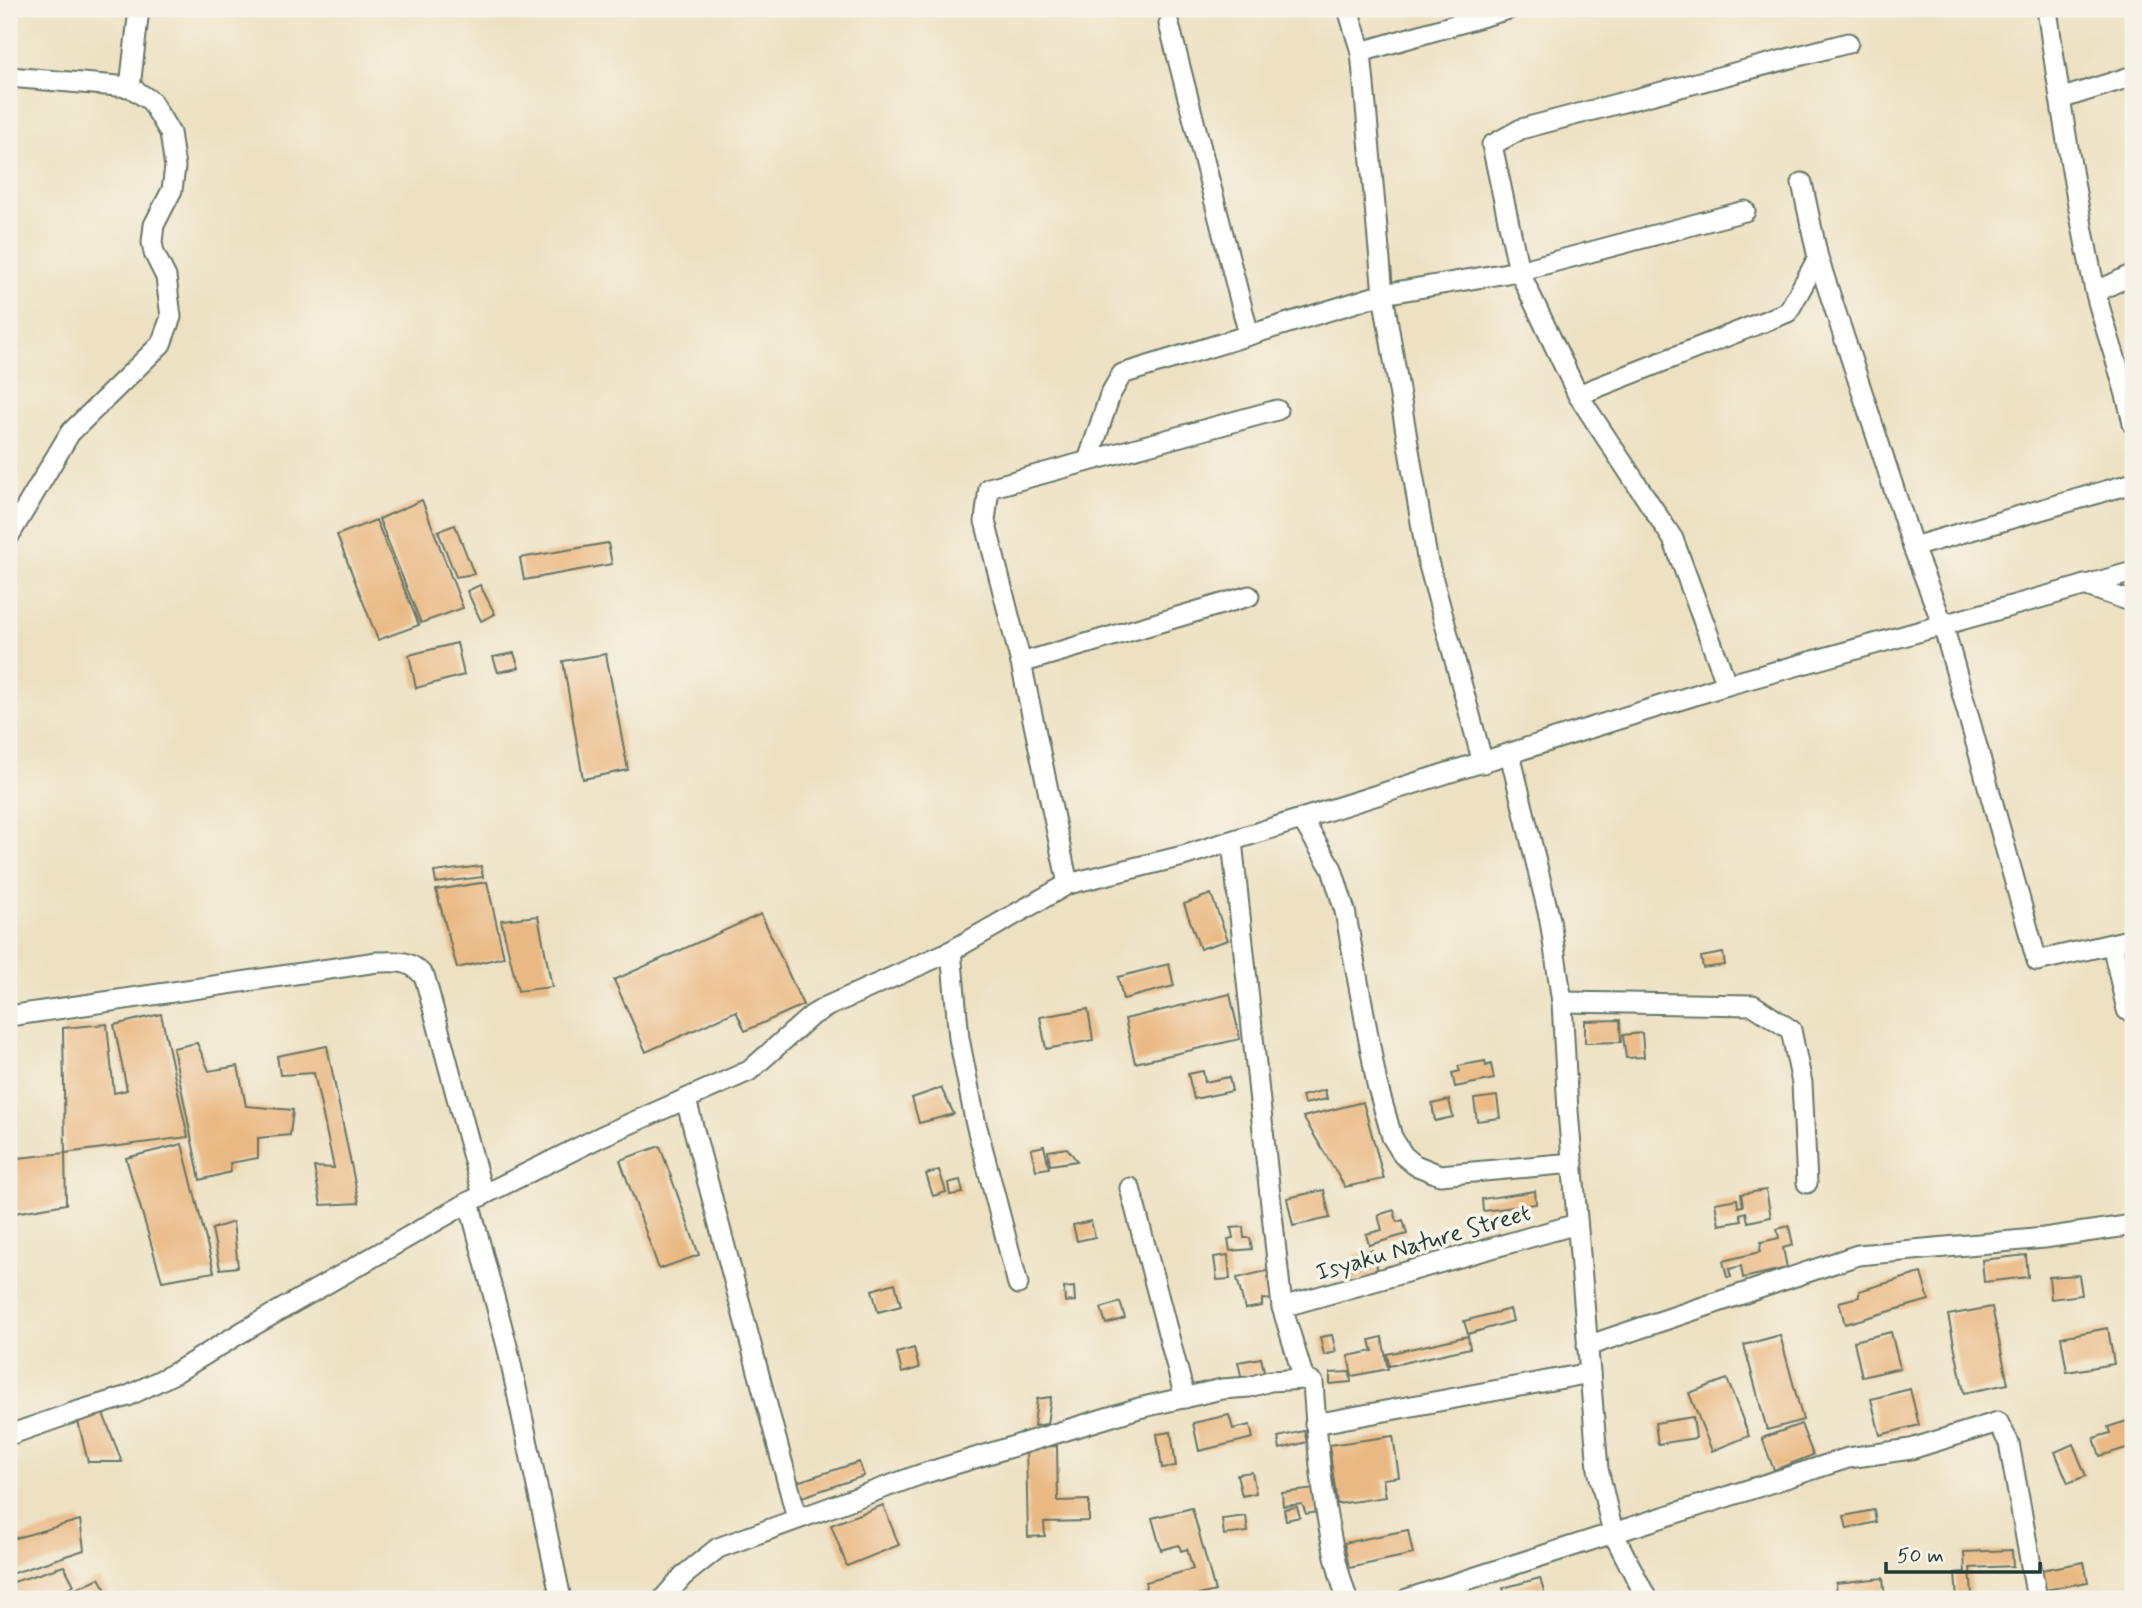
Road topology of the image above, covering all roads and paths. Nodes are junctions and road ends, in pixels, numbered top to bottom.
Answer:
1 (139, 9) edge
2 (1348, 9) edge
3 (1509, 9) edge
4 (2047, 9) edge
5 (1169, 24) dead end
6 (1848, 43) dead end
7 (1362, 52) junction
8 (2133, 76) edge
9 (9, 78) edge
10 (130, 87) junction
11 (2060, 99) junction
12 (1802, 183) dead end
13 (1745, 211) dead end
14 (1818, 258) junction
15 (1519, 271) junction
16 (2133, 274) edge
17 (2096, 292) junction
18 (1383, 294) junction
19 (1249, 335) junction
20 (1578, 395) junction
21 (1277, 410) dead end
22 (2133, 424) edge
23 (1088, 461) junction
24 (2133, 483) edge
25 (9, 536) edge
26 (1913, 547) junction
27 (2133, 572) edge
28 (2084, 585) junction
29 (1249, 596) dead end
30 (2133, 602) edge
31 (1943, 625) junction
32 (1021, 663) junction
33 (1727, 685) junction
34 (1510, 754) junction
35 (1483, 763) junction
36 (1302, 819) junction
37 (1232, 841) junction
38 (1068, 884) junction
39 (2133, 939) edge
40 (2112, 944) junction
41 (951, 951) junction
42 (1562, 1002) junction
43 (2133, 1011) edge
44 (9, 1016) edge
45 (686, 1100) junction
46 (1573, 1163) junction
47 (1807, 1183) dead end
48 (1130, 1188) dead end
49 (476, 1199) junction
50 (1577, 1224) junction
51 (2133, 1225) edge
52 (1018, 1284) dead end
53 (1282, 1307) junction
54 (1587, 1346) junction
55 (1590, 1373) junction
56 (1304, 1379) junction
57 (1185, 1398) junction
58 (1315, 1424) junction
59 (9, 1435) edge
60 (797, 1518) junction
61 (1613, 1532) junction
62 (561, 1599) edge
63 (663, 1599) edge
64 (1347, 1599) edge
65 (1407, 1599) edge
66 (1647, 1599) edge
67 (2037, 1599) edge

1 - 10 street
2 - 7 street
3 - 7 street
4 - 11 street
5 - 19 street
6 - 15 street
7 - 18 street
8 - 11 street
9 - 10 street
10 - 25 street
11 - 17 street
12 - 14 street
13 - 15 street
14 - 20 street
14 - 26 street
15 - 18 street
15 - 20 street
16 - 17 street
17 - 22 street
18 - 19 street
18 - 35 street
19 - 23 street
20 - 33 street
21 - 23 street
23 - 32 street
24 - 26 street
26 - 31 street
27 - 28 street
28 - 30 street
28 - 31 street
29 - 32 street
31 - 33 street
31 - 40 street
32 - 38 street
33 - 34 street
34 - 35 street
34 - 42 street
35 - 36 street
36 - 37 street
36 - 46 street
37 - 38 street
37 - 53 street
38 - 41 street
39 - 40 street
40 - 43 street
41 - 45 street
41 - 52 street
42 - 46 street
42 - 47 street
44 - 49 street
45 - 49 street
45 - 60 street
46 - 50 street
48 - 57 street
49 - 59 street
49 - 62 street
50 - 53 street, Isyaku Nature Street
50 - 54 street
51 - 54 street
53 - 56 street
54 - 55 street
55 - 58 street
55 - 61 street
56 - 57 street
56 - 58 street
57 - 60 street
58 - 64 street
60 - 63 street
61 - 65 street
61 - 66 street
61 - 67 street

